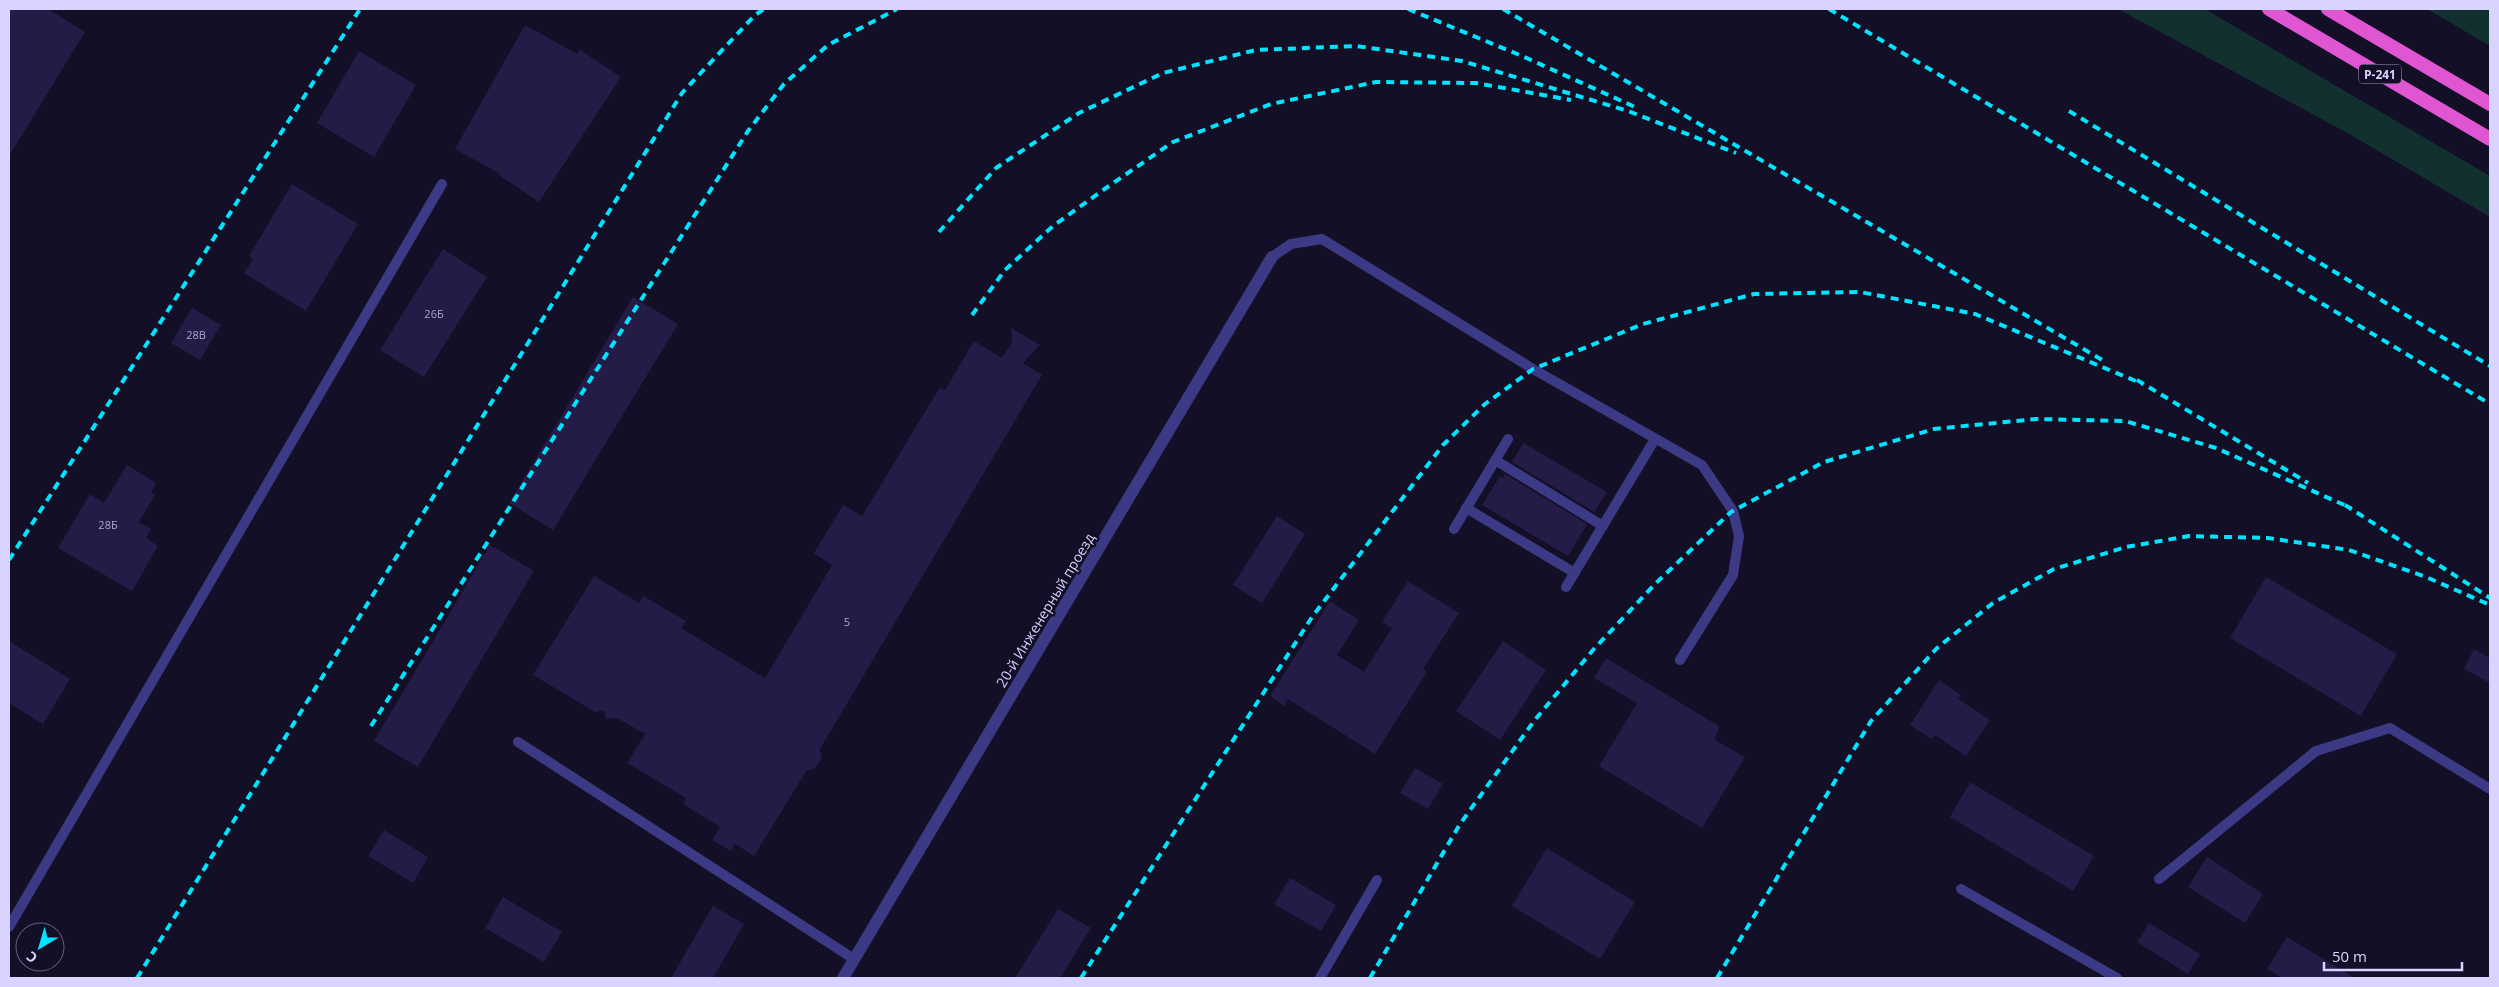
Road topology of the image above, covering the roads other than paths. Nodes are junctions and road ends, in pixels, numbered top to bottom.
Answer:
1 (2269, 9) edge
2 (2328, 9) edge
3 (2490, 104) edge
4 (2490, 139) edge
5 (442, 184) dead end
6 (1272, 257) joint
7 (1655, 438) junction
8 (1508, 439) dead end
9 (1495, 460) junction
10 (1466, 508) junction
11 (1603, 526) junction
12 (1454, 528) dead end
13 (1575, 573) junction
14 (1566, 588) dead end
15 (1680, 660) dead end
16 (518, 742) dead end
17 (2490, 789) edge
18 (1377, 880) dead end
19 (2159, 880) dead end
20 (1961, 889) dead end
21 (9, 927) edge
22 (854, 959) junction
23 (842, 978) edge
24 (1320, 978) edge
25 (2117, 978) edge

1 - 4 highway, Р-241
2 - 3 highway, Р-241
5 - 21 lane
6 - 7 lane
6 - 22 street, 20-й Инженерный проезд
7 - 11 lane
7 - 15 lane
8 - 9 lane
9 - 10 lane
9 - 11 lane
10 - 12 lane
10 - 13 lane
11 - 13 lane
13 - 14 lane
16 - 22 lane
17 - 19 lane
18 - 24 lane
20 - 25 lane
22 - 23 street, 20-й Инженерный проезд

